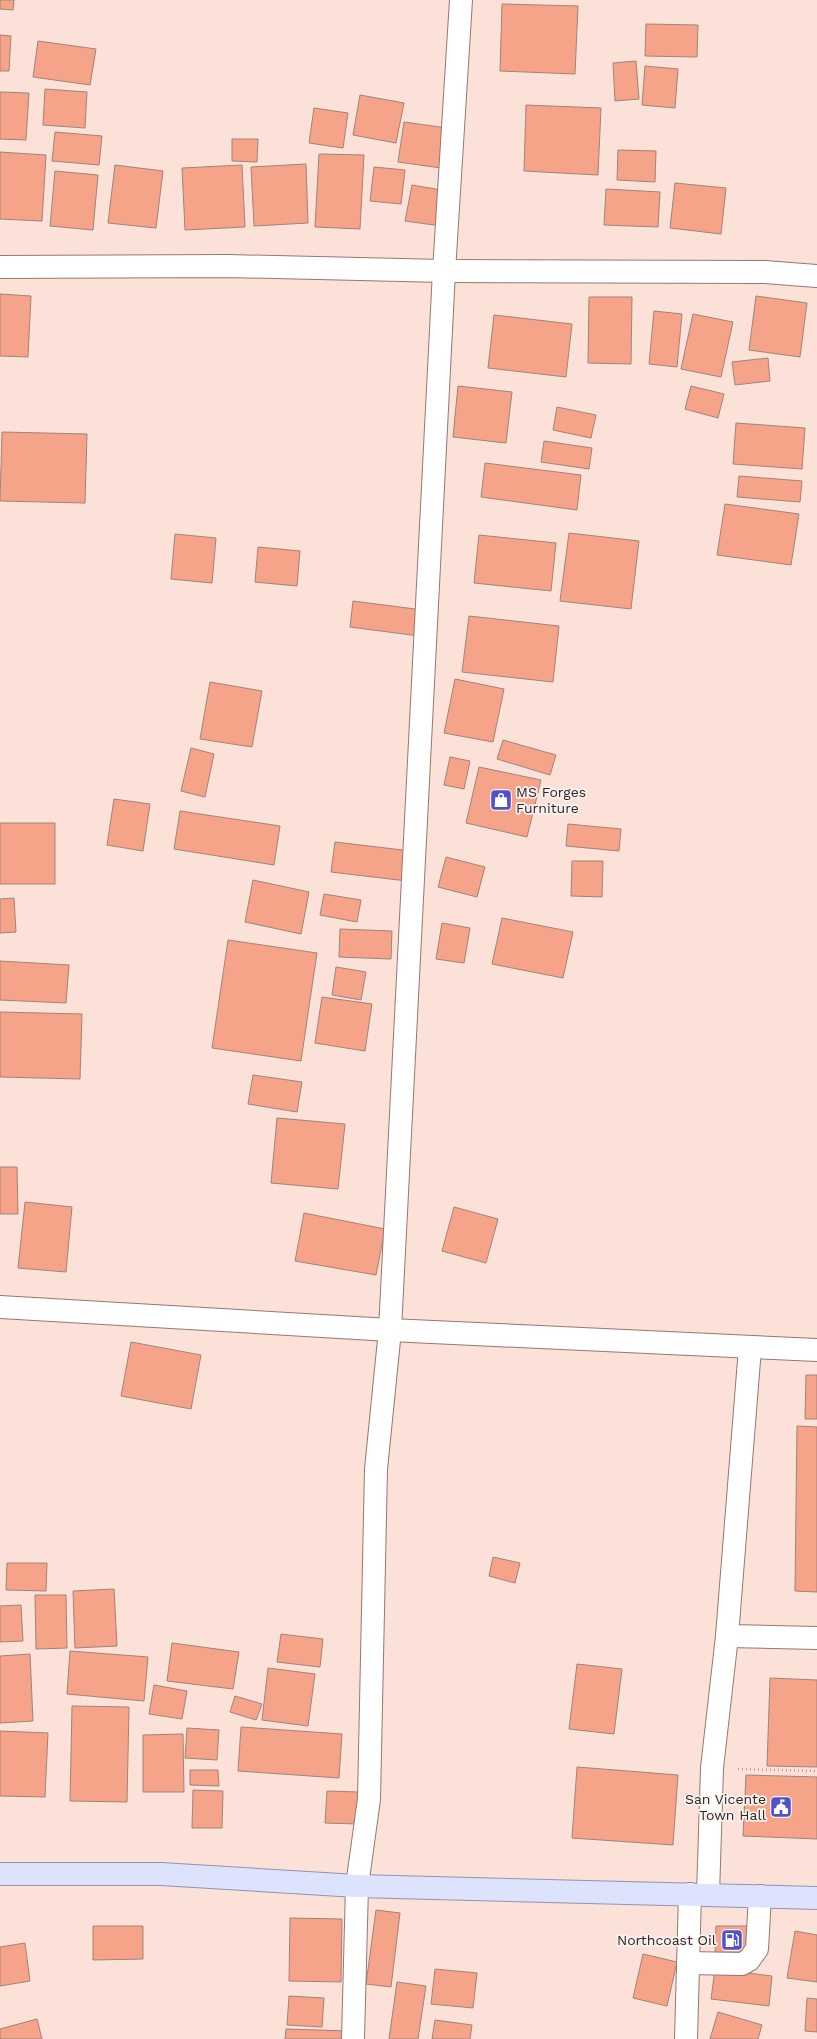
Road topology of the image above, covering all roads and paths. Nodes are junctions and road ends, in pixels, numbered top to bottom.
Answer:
1 (461, 0) edge
2 (0, 267) edge
3 (444, 271) junction
4 (817, 276) edge
5 (0, 1307) edge
6 (390, 1330) junction
7 (750, 1348) junction
8 (817, 1350) edge
9 (727, 1636) junction
10 (817, 1638) edge
11 (712, 1768) junction
12 (817, 1771) edge
13 (0, 1874) edge
14 (357, 1886) junction
15 (699, 1894) junction
16 (760, 1896) junction
17 (817, 1898) edge
18 (688, 1962) junction
19 (353, 2039) edge
20 (686, 2039) edge

1 - 3 street
2 - 3 street
3 - 4 street
3 - 6 street
5 - 6 street
6 - 7 street
6 - 14 street
7 - 8 street
7 - 9 street
9 - 10 street
9 - 11 street
11 - 12 path
11 - 15 street
13 - 14 main road
14 - 15 main road
14 - 19 street
15 - 16 main road
15 - 18 street
16 - 17 main road
16 - 18 street
18 - 20 street

